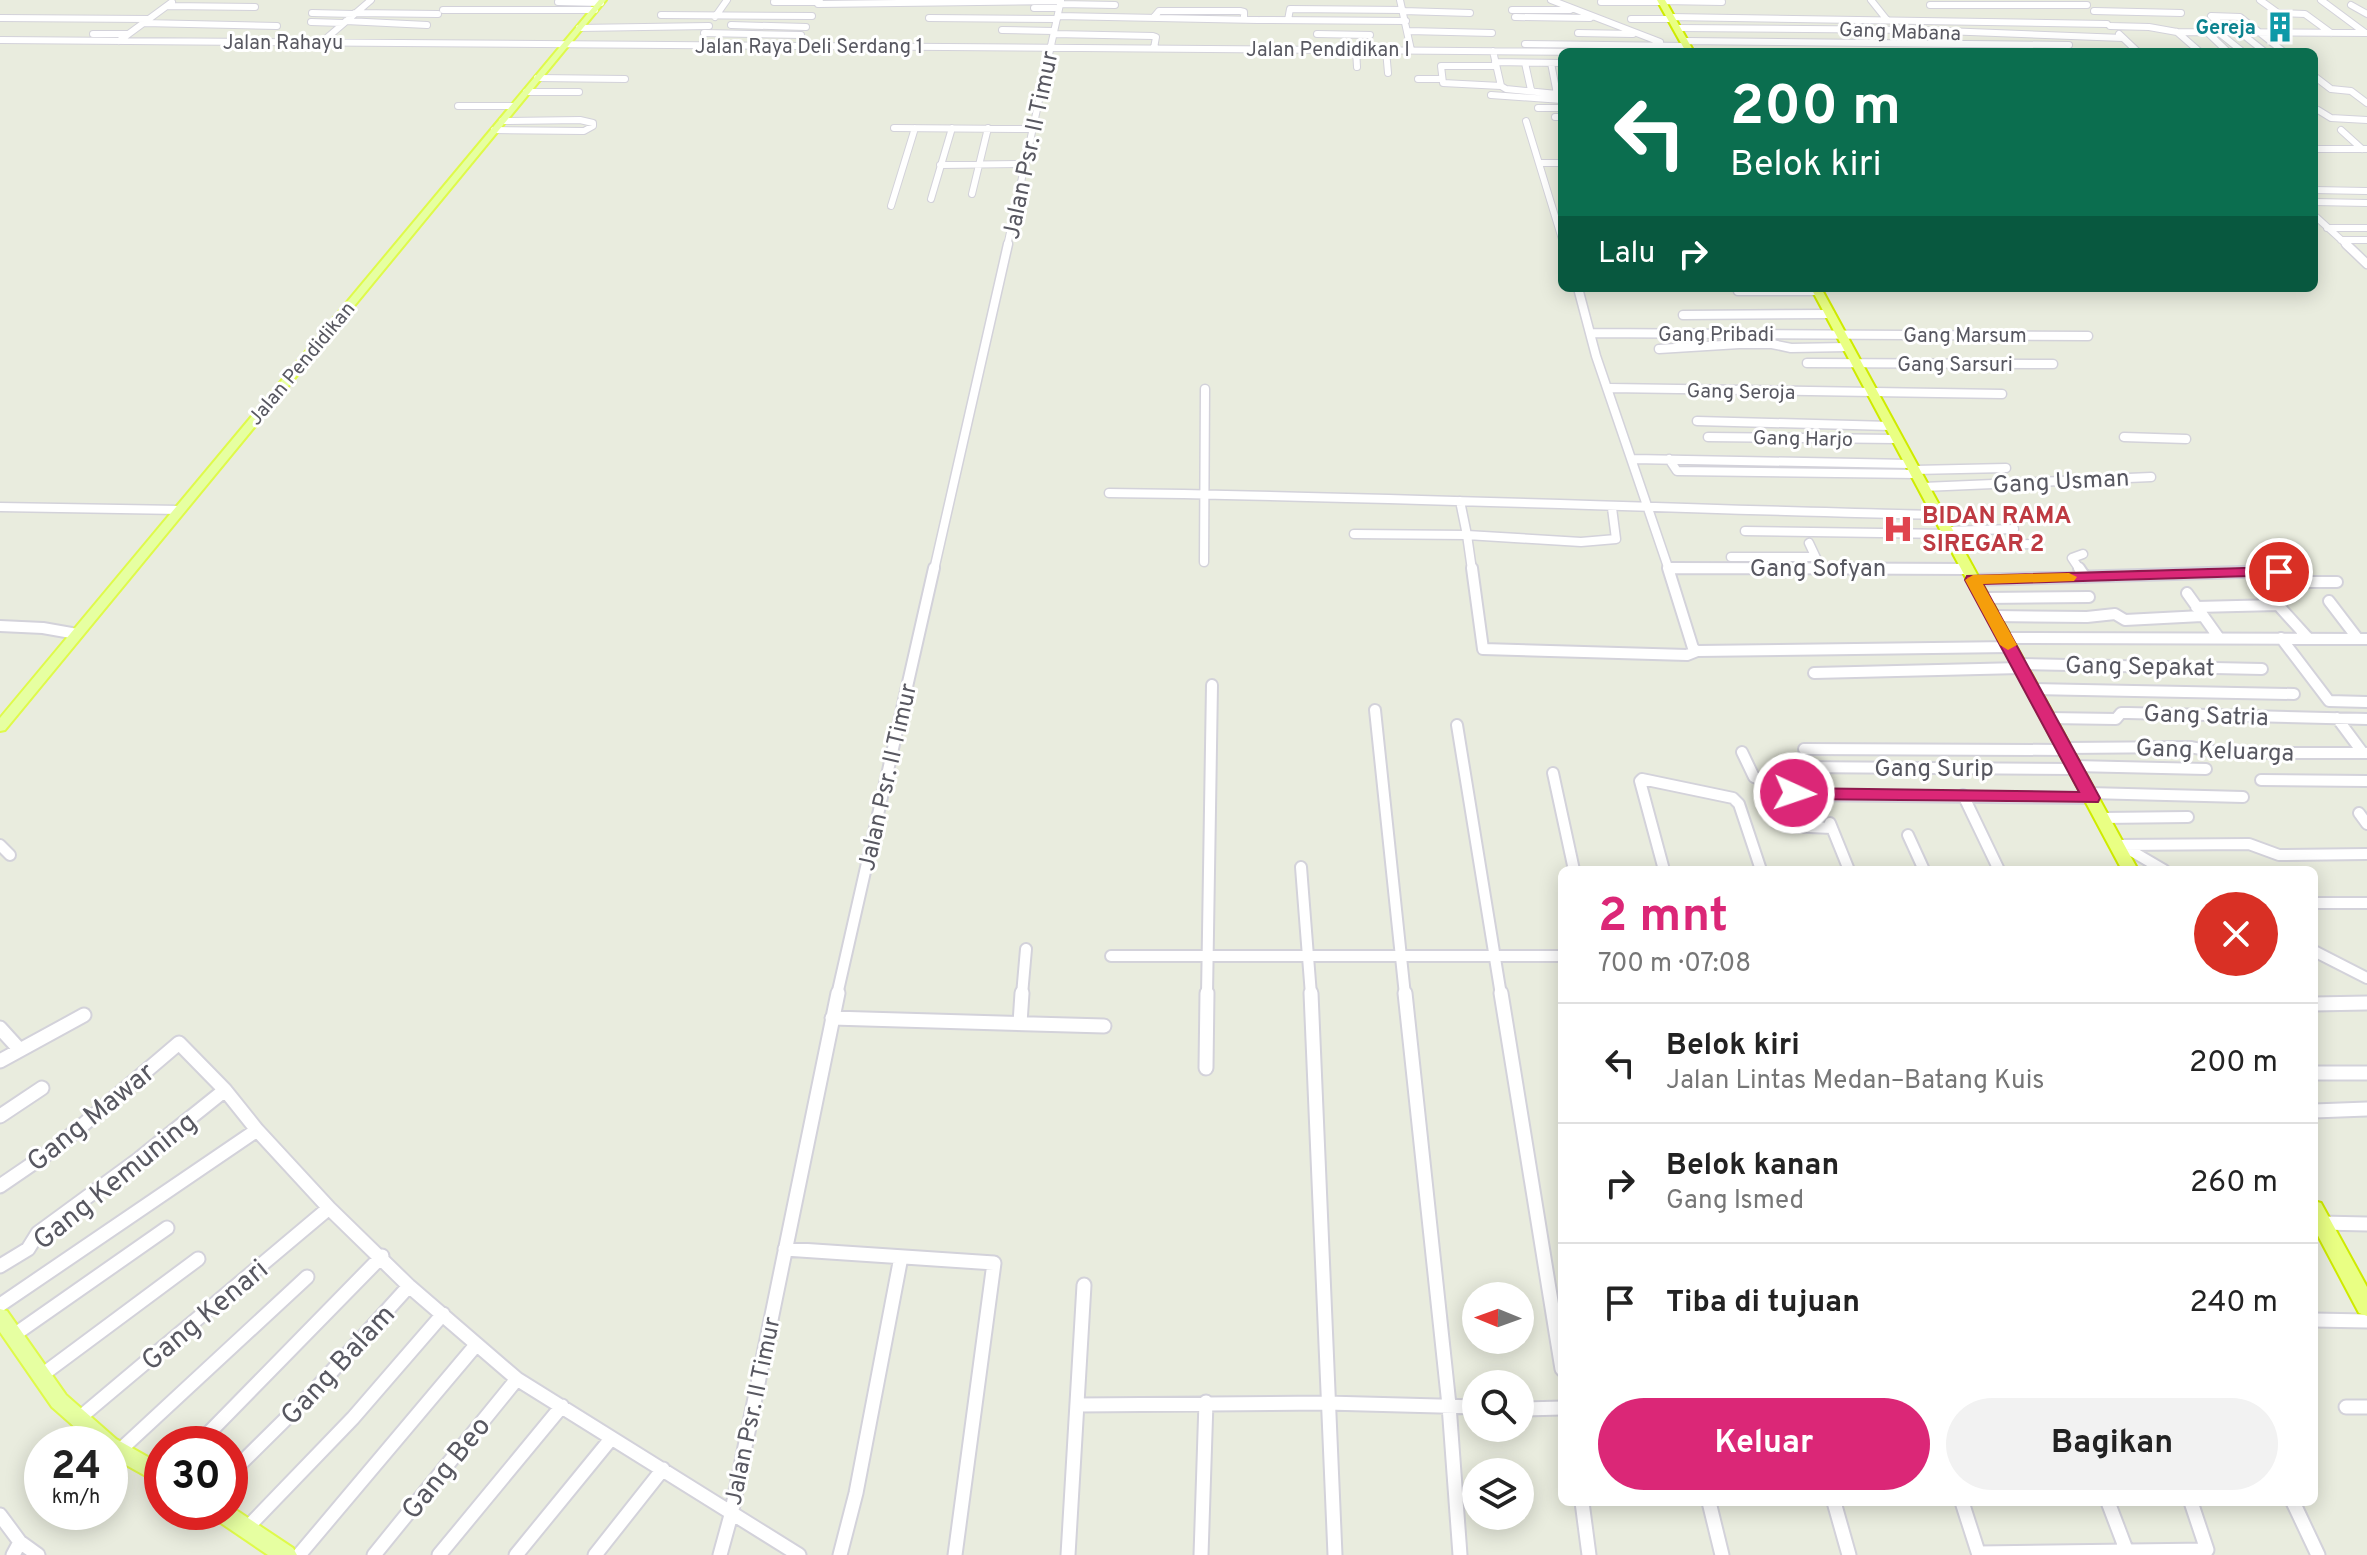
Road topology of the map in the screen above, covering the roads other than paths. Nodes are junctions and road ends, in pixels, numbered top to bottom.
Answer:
1 (176, 0) edge
2 (371, 0) edge
3 (453, 0) edge
4 (727, 0) edge
5 (1400, 0) edge
6 (1551, 0) edge
7 (1871, 0) edge
8 (2082, 0) edge
9 (2260, 0) edge
10 (2321, 0) edge
11 (888, 1) edge
12 (558, 2) dead end
13 (774, 2) edge
14 (820, 2) edge
15 (1601, 2) edge
16 (1722, 2) edge
17 (600, 4) edge
18 (1115, 5) dead end
19 (2351, 5) dead end
20 (167, 6) junction
21 (1706, 6) dead end
22 (2140, 6) dead end
23 (255, 7) dead end
24 (1034, 8) dead end
25 (1619, 8) dead end
26 (1665, 8) edge
27 (2091, 8) junction
28 (2112, 8) dead end
29 (1133, 10) dead end
30 (1403, 10) junction
31 (1512, 10) dead end
32 (161, 11) junction
33 (1580, 11) junction
34 (1805, 11) dead end
35 (208, 12) dead end
36 (440, 12) junction
37 (2146, 12) junction
38 (2154, 12) junction
39 (312, 13) dead end
40 (1470, 13) dead end
41 (2181, 13) dead end
42 (354, 14) junction
43 (1058, 14) edge
44 (2367, 14) edge
45 (661, 15) dead end
46 (670, 15) junction
47 (717, 15) junction
48 (812, 16) junction
49 (1515, 17) dead end
50 (0, 18) edge
51 (929, 18) dead end
52 (1600, 18) junction
53 (1631, 19) dead end
54 (1813, 19) junction
55 (1288, 20) junction
56 (1887, 20) junction
57 (1942, 20) junction
58 (147, 21) junction
59 (311, 22) dead end
60 (344, 22) junction
61 (427, 25) junction
62 (582, 25) junction
63 (2108, 25) junction
64 (277, 26) dead end
65 (709, 26) junction
66 (1407, 26) junction
67 (729, 27) dead end
68 (1452, 27) dead end
69 (1677, 28) junction
70 (1002, 30) dead end
71 (803, 31) junction
72 (2176, 32) junction
73 (2207, 32) junction
74 (2218, 32) junction
75 (2230, 32) junction
76 (704, 33) junction
77 (1492, 33) dead end
78 (1578, 33) dead end
79 (2241, 33) junction
80 (2259, 33) junction
81 (2331, 33) junction
82 (2354, 33) junction
83 (2366, 33) edge
84 (93, 34) dead end
85 (129, 34) junction
86 (1317, 34) dead end
87 (1643, 34) junction
88 (2123, 38) junction
89 (0, 40) edge
90 (119, 41) junction
91 (322, 42) junction
92 (412, 43) junction
93 (2367, 43) edge
94 (566, 44) junction
95 (1525, 44) dead end
96 (1931, 44) junction
97 (1949, 44) junction
98 (696, 45) junction
99 (2069, 45) dead end
100 (795, 46) junction
101 (1681, 46) edge
102 (1051, 47) junction
103 (1154, 48) junction
104 (1934, 48) edge
105 (1952, 48) edge
106 (2134, 48) edge
107 (2195, 48) edge
108 (2224, 48) edge
109 (2238, 48) edge
110 (2260, 48) edge
111 (2279, 48) edge
112 (1356, 49) junction
113 (1373, 49) junction
114 (1386, 50) junction
115 (1411, 50) junction
116 (1493, 51) junction
117 (1558, 52) edge
118 (1525, 63) junction
119 (1551, 63) junction
120 (1558, 63) edge
121 (1496, 64) junction
122 (1467, 66) junction
123 (1357, 67) dead end
124 (542, 72) junction
125 (1388, 73) dead end
126 (625, 79) dead end
127 (1418, 79) dead end
128 (1442, 79) junction
129 (2318, 79) edge
130 (1558, 84) edge
131 (1470, 86) junction
132 (1501, 86) junction
133 (1531, 90) junction
134 (526, 92) junction
135 (579, 92) dead end
136 (1558, 92) edge
137 (1491, 95) dead end
138 (1558, 100) edge
139 (2367, 103) edge
140 (458, 106) dead end
141 (514, 106) junction
142 (1538, 108) dead end
143 (1558, 108) edge
144 (2318, 110) dead end
145 (2367, 120) edge
146 (502, 121) junction
147 (1526, 121) dead end
148 (894, 128) dead end
149 (915, 128) junction
150 (952, 128) junction
151 (988, 128) junction
152 (1032, 129) junction
153 (494, 130) junction
154 (2341, 130) dead end
155 (2318, 149) edge
156 (2364, 149) edge
157 (1539, 163) junction
158 (1558, 163) edge
159 (980, 164) junction
160 (1026, 164) junction
161 (940, 165) junction
162 (2318, 190) edge
163 (2366, 191) edge
164 (972, 194) dead end
165 (931, 199) dead end
166 (2318, 202) edge
167 (2367, 203) edge
168 (891, 206) dead end
169 (2318, 219) edge
170 (1558, 226) edge
171 (2327, 228) junction
172 (2367, 228) edge
173 (2341, 240) junction
174 (2367, 240) edge
175 (2367, 264) edge
176 (1579, 292) edge
177 (1818, 292) edge
178 (1830, 314) junction
179 (1683, 315) dead end
180 (1591, 333) junction
181 (1841, 334) junction
182 (2088, 336) dead end
183 (1848, 347) junction
184 (1659, 349) dead end
185 (1807, 363) dead end
186 (1856, 364) junction
187 (2053, 364) dead end
188 (1610, 388) junction
189 (1205, 389) dead end
190 (1872, 394) junction
191 (2002, 394) dead end
192 (1835, 419) dead end
193 (1697, 421) dead end
194 (1891, 428) junction
195 (1708, 437) dead end
196 (2124, 437) dead end
197 (2186, 439) dead end
198 (1633, 459) junction
199 (1669, 459) junction
200 (1785, 461) junction
201 (2006, 468) dead end
202 (1790, 473) junction
203 (1916, 474) junction
204 (2151, 477) dead end
205 (1109, 493) dead end
206 (1204, 493) junction
207 (1460, 501) junction
208 (0, 507) edge
209 (1612, 508) junction
210 (1650, 508) junction
211 (180, 510) junction
212 (1938, 515) junction
213 (2014, 529) dead end
214 (1745, 531) dead end
215 (1354, 534) dead end
216 (1467, 535) junction
217 (1950, 537) junction
218 (1809, 543) dead end
219 (2032, 544) dead end
220 (2083, 554) dead end
221 (1731, 557) dead end
222 (1815, 557) junction
223 (1204, 562) dead end
224 (1669, 568) junction
225 (1821, 569) junction
226 (1970, 574) junction
227 (2085, 577) junction
228 (2337, 582) dead end
229 (2187, 593) dead end
230 (2089, 597) dead end
231 (1983, 598) junction
232 (2329, 601) dead end
233 (2199, 611) junction
234 (1993, 616) junction
235 (0, 626) edge
236 (77, 634) junction
237 (2219, 638) junction
238 (2281, 638) junction
239 (2308, 638) junction
240 (2362, 639) edge
241 (2007, 642) junction
242 (1697, 651) junction
243 (2020, 666) junction
244 (2262, 669) dead end
245 (1814, 673) dead end
246 (1212, 685) dead end
247 (2032, 689) junction
248 (2294, 694) dead end
249 (2329, 701) junction
250 (2367, 702) edge
251 (1375, 710) dead end
252 (2048, 718) junction
253 (2341, 718) junction
254 (2367, 719) edge
255 (1457, 725) dead end
256 (0, 727) edge
257 (1804, 749) dead end
258 (2064, 749) junction
259 (1742, 752) dead end
260 (2365, 753) edge
261 (1793, 767) dead end
262 (2074, 768) junction
263 (2206, 769) dead end
264 (1553, 773) dead end
265 (2261, 780) dead end
266 (2367, 781) edge
267 (1963, 795) junction
268 (2090, 796) junction
269 (2243, 797) dead end
270 (1778, 810) dead end
271 (2359, 813) dead end
272 (2188, 817) dead end
273 (2102, 818) junction
274 (2367, 824) edge
275 (1908, 835) dead end
276 (0, 845) edge
277 (2120, 847) junction
278 (2367, 854) edge
279 (10, 855) dead end
280 (1573, 866) edge
281 (1663, 866) edge
282 (1760, 866) edge
283 (1847, 866) edge
284 (1922, 866) edge
285 (1997, 866) edge
286 (2128, 866) edge
287 (2156, 866) edge
288 (1301, 867) dead end
289 (2318, 903) edge
290 (2367, 903) edge
291 (1026, 949) dead end
292 (2318, 953) edge
293 (1494, 955) junction
294 (1111, 956) dead end
295 (1558, 956) edge
296 (1402, 957) junction
297 (1210, 958) junction
298 (1309, 958) junction
299 (2353, 971) junction
300 (2367, 971) edge
301 (2367, 978) edge
302 (2367, 1003) edge
303 (2318, 1004) edge
304 (84, 1015) dead end
305 (832, 1018) junction
306 (1020, 1023) junction
307 (1104, 1026) dead end
308 (0, 1028) edge
309 (20, 1050) junction
310 (0, 1061) edge
311 (1206, 1068) dead end
312 (2318, 1073) edge
313 (2367, 1073) edge
314 (42, 1088) dead end
315 (225, 1090) junction
316 (2367, 1109) edge
317 (2318, 1111) edge
318 (0, 1116) edge
319 (257, 1130) junction
320 (0, 1186) edge
321 (329, 1208) junction
322 (2318, 1216) edge
323 (2367, 1224) edge
324 (167, 1228) dead end
325 (785, 1249) junction
326 (382, 1256) junction
327 (901, 1257) junction
328 (198, 1259) dead end
329 (0, 1266) edge
330 (307, 1277) dead end
331 (1084, 1285) dead end
332 (409, 1286) junction
333 (0, 1305) edge
334 (2367, 1307) edge
335 (443, 1314) junction
336 (0, 1317) edge
337 (2318, 1320) edge
338 (2367, 1321) edge
339 (14, 1335) junction
340 (476, 1345) junction
341 (1558, 1345) edge
342 (42, 1375) junction
343 (517, 1379) junction
344 (1206, 1402) junction
345 (1327, 1403) junction
346 (1077, 1405) junction
347 (1449, 1405) junction
348 (562, 1406) junction
349 (1462, 1406) edge
350 (2346, 1407) dead end
351 (2367, 1407) edge
352 (1558, 1408) edge
353 (1534, 1409) edge
354 (77, 1420) junction
355 (85, 1426) edge
356 (216, 1426) edge
357 (128, 1433) edge
358 (610, 1440) junction
359 (248, 1456) edge
360 (663, 1469) junction
361 (1583, 1506) edge
362 (1710, 1506) edge
363 (1835, 1506) edge
364 (1963, 1506) edge
365 (2110, 1506) edge
366 (2192, 1506) edge
367 (2295, 1506) edge
368 (0, 1515) edge
369 (731, 1515) junction
370 (248, 1527) edge
371 (248, 1530) edge
372 (17, 1548) edge
373 (2138, 1553) edge
374 (1979, 1554) edge
375 (38, 1555) edge
376 (286, 1555) edge
377 (299, 1555) edge
378 (374, 1555) edge
379 (439, 1555) edge
380 (516, 1555) edge
381 (595, 1555) edge
382 (720, 1555) edge
383 (799, 1555) edge
384 (840, 1555) edge
385 (955, 1555) edge
386 (1068, 1555) edge
387 (1201, 1555) edge
388 (1335, 1555) edge
389 (1460, 1555) edge
390 (1589, 1555) edge
391 (1722, 1555) edge
392 (1849, 1555) edge
393 (2318, 1555) edge

1 - 20 street
2 - 42 street
3 - 36 street
4 - 47 street
5 - 30 street
6 - 33 street
7 - 56 street
8 - 27 street
9 - 81 street
10 - 83 street
11 - 14 street
11 - 43 street
12 - 17 street
13 - 14 street
14 - 48 street
15 - 26 street
16 - 26 street
17 - 36 street
17 - 62 main road, Jalan Pendidikan
18 - 43 street
19 - 44 street
20 - 23 street
20 - 32 street
21 - 26 street
22 - 37 street
24 - 43 street
25 - 26 street
26 - 53 street
26 - 54 street
26 - 69 highway
27 - 28 street
27 - 37 street
27 - 57 street
27 - 63 street
29 - 43 street
30 - 40 street
30 - 55 street
30 - 66 street
31 - 33 street
32 - 35 street
32 - 58 street
33 - 52 street
34 - 54 street
36 - 42 street
36 - 61 street
37 - 38 street
38 - 41 street
38 - 72 street
39 - 42 street
42 - 60 street
43 - 51 street
43 - 55 street
43 - 70 street
43 - 102 street, Jalan Psr. II Timur
43 - 103 street
45 - 46 street
46 - 47 street
46 - 62 street
47 - 48 street
47 - 65 street
48 - 71 street
49 - 52 street
50 - 58 street
52 - 87 street
54 - 56 street
55 - 66 street
56 - 57 street
57 - 63 street
58 - 64 street
58 - 85 street
59 - 60 street
60 - 61 street
60 - 91 street
61 - 92 street
62 - 65 street
62 - 94 main road, Jalan Pendidikan
63 - 72 street
63 - 88 street
65 - 76 street
66 - 68 street
66 - 77 street
66 - 115 street
67 - 71 street
69 - 88 street, Gang Mabana
69 - 101 highway
71 - 76 street
71 - 100 street
72 - 73 street
72 - 107 street
73 - 74 street
73 - 108 street
74 - 75 street
74 - 109 street
75 - 79 street
75 - 80 street
76 - 98 street
78 - 87 street
79 - 80 street
79 - 110 street
80 - 81 street
80 - 111 street
81 - 82 street
82 - 83 street
82 - 93 street
84 - 85 street
85 - 90 street
86 - 113 street
87 - 101 street
88 - 106 street
89 - 90 street, Jalan Rahayu
90 - 91 street, Jalan Rahayu
91 - 92 street, Jalan Rahayu
92 - 94 street, Jalan Rahayu
94 - 98 street, Jalan Raya Deli Serdang 1
94 - 124 main road, Jalan Pendidikan
95 - 101 street
96 - 97 street
96 - 101 street
96 - 104 street
97 - 99 street
97 - 105 street
98 - 100 street, Jalan Raya Deli Serdang 1
100 - 102 street, Jalan Raya Deli Serdang 1
102 - 103 street, Jalan Pendidikan I
102 - 152 street, Jalan Psr. II Timur
103 - 112 street, Jalan Pendidikan I
112 - 113 street, Jalan Pendidikan I
112 - 123 street
113 - 114 street, Jalan Pendidikan I
114 - 115 street, Jalan Pendidikan I
114 - 125 street
115 - 116 street, Jalan Pendidikan I
116 - 117 street, Jalan Pendidikan I
116 - 121 street
118 - 119 street
118 - 121 street
118 - 133 street
119 - 120 street
119 - 130 street
121 - 122 street
121 - 132 street
122 - 128 street
122 - 131 street
124 - 126 street
124 - 134 main road, Jalan Pendidikan
127 - 128 street
128 - 131 street
129 - 139 street
131 - 132 street
132 - 133 street
133 - 136 street
134 - 135 street
134 - 141 main road, Jalan Pendidikan
137 - 138 street
140 - 141 street
141 - 146 main road, Jalan Pendidikan
142 - 143 street
144 - 145 street
146 - 153 main road, Jalan Pendidikan
146 - 153 street
147 - 157 street
148 - 149 street
149 - 150 street
149 - 168 street
150 - 151 street
150 - 161 street
151 - 152 street
151 - 159 street
152 - 160 street, Jalan Psr. II Timur
153 - 211 main road, Jalan Pendidikan
154 - 156 street
155 - 156 street
157 - 158 street
157 - 170 street
159 - 160 street
159 - 161 street
159 - 164 street
160 - 305 street, Jalan Psr. II Timur
161 - 165 street
162 - 163 street
166 - 167 street
169 - 171 street
171 - 172 street
171 - 173 street
173 - 174 street
173 - 175 street
176 - 180 street
177 - 178 highway
178 - 179 street
178 - 181 highway
180 - 181 street, Gang Pribadi
180 - 188 street
181 - 182 street, Gang Marsum
181 - 183 highway
183 - 184 street
183 - 186 highway
185 - 186 street, Gang Sarsuri
186 - 187 street, Gang Sarsuri
186 - 190 highway
188 - 190 street, Gang Seroja
188 - 198 street
189 - 206 street
190 - 191 street, Gang Seroja
190 - 194 highway
192 - 194 street
193 - 194 street
194 - 195 street, Gang Harjo
194 - 203 highway
196 - 197 street
198 - 199 street
198 - 210 street
199 - 200 street
199 - 202 street
200 - 202 street
200 - 203 street
201 - 203 street
202 - 203 street
203 - 204 street, Gang Usman
203 - 212 highway
205 - 206 street
206 - 207 street
206 - 223 street
207 - 209 street
207 - 216 street
208 - 211 street
209 - 210 street
209 - 216 street
210 - 212 street
210 - 224 street
211 - 236 main road, Jalan Pendidikan
212 - 217 highway
213 - 217 street
214 - 217 street
215 - 216 street
216 - 242 street
217 - 219 street
217 - 226 highway
218 - 222 street
220 - 227 street
221 - 222 street
222 - 225 street
224 - 225 street, Gang Sofyan
224 - 242 street
225 - 226 street, Gang Sofyan
226 - 227 street, Gang Sofyan
226 - 231 highway
227 - 228 street, Gang Sofyan
229 - 233 street
230 - 231 street
231 - 234 highway
232 - 240 street
233 - 234 street
233 - 237 street
233 - 239 street
234 - 241 highway
235 - 236 street
236 - 256 main road, Jalan Pendidikan
237 - 238 street
237 - 241 street
238 - 239 street
238 - 249 street
239 - 240 street
241 - 242 street
241 - 243 highway
243 - 244 street, Gang Sepakat
243 - 245 street, Gang Sepakat
243 - 247 highway
246 - 297 street
247 - 248 street
247 - 252 highway
249 - 250 street
249 - 253 street
251 - 296 street
252 - 253 street, Gang Satria
252 - 258 highway
253 - 254 street, Gang Satria
253 - 260 street
255 - 293 street
257 - 258 street, Gang Keluarga
258 - 260 street, Gang Keluarga
258 - 262 highway
259 - 267 street
261 - 262 street, Gang Surip
262 - 263 street, Gang Surip
262 - 268 highway
264 - 280 street
265 - 266 street
267 - 268 street
267 - 285 street
268 - 269 street
268 - 273 highway
270 - 283 street
271 - 274 street
272 - 273 street
273 - 277 highway
275 - 284 street
276 - 279 street
277 - 278 street
277 - 286 highway
277 - 287 street
281 - 282 street
288 - 298 street
289 - 290 street
291 - 306 street
292 - 299 street
293 - 295 street
293 - 296 street
293 - 341 street
294 - 297 street
296 - 298 street
296 - 347 street
297 - 298 street
297 - 311 street
298 - 345 street
299 - 300 street
299 - 301 street
302 - 303 street
304 - 309 street
305 - 306 street
305 - 325 street, Jalan Psr. II Timur
306 - 307 street
308 - 309 street
309 - 310 street
312 - 313 street
314 - 318 street
315 - 319 street
315 - 320 street, Gang Mawar
315 - 329 street, Gang Kemuning
316 - 317 street
319 - 321 street
319 - 333 street
321 - 326 street
321 - 354 street, Gang Kenari
322 - 323 street
322 - 334 highway
324 - 339 street
325 - 327 street
325 - 369 street, Jalan Psr. II Timur
326 - 332 street
326 - 356 street
327 - 384 street
327 - 385 street
328 - 342 street
330 - 357 street
331 - 346 street
332 - 335 street
332 - 359 street, Gang Balam
335 - 340 street
335 - 370 street
336 - 339 main road
337 - 338 street
339 - 342 main road
340 - 343 street
340 - 377 street
342 - 354 main road
343 - 348 street
343 - 378 street, Gang Beo
344 - 345 street
344 - 346 street
344 - 387 street
345 - 347 street
345 - 388 street
346 - 386 street
347 - 349 street
347 - 389 street
348 - 358 street
348 - 379 street
350 - 351 street
352 - 353 street
354 - 355 main road
358 - 360 street
358 - 380 street
360 - 369 street
360 - 381 street
361 - 390 street
362 - 391 street
363 - 392 street
364 - 374 street
365 - 373 street
366 - 373 street
367 - 393 street
368 - 372 street
369 - 382 street, Jalan Psr. II Timur
369 - 383 street
371 - 376 main road
372 - 375 street
373 - 374 street

